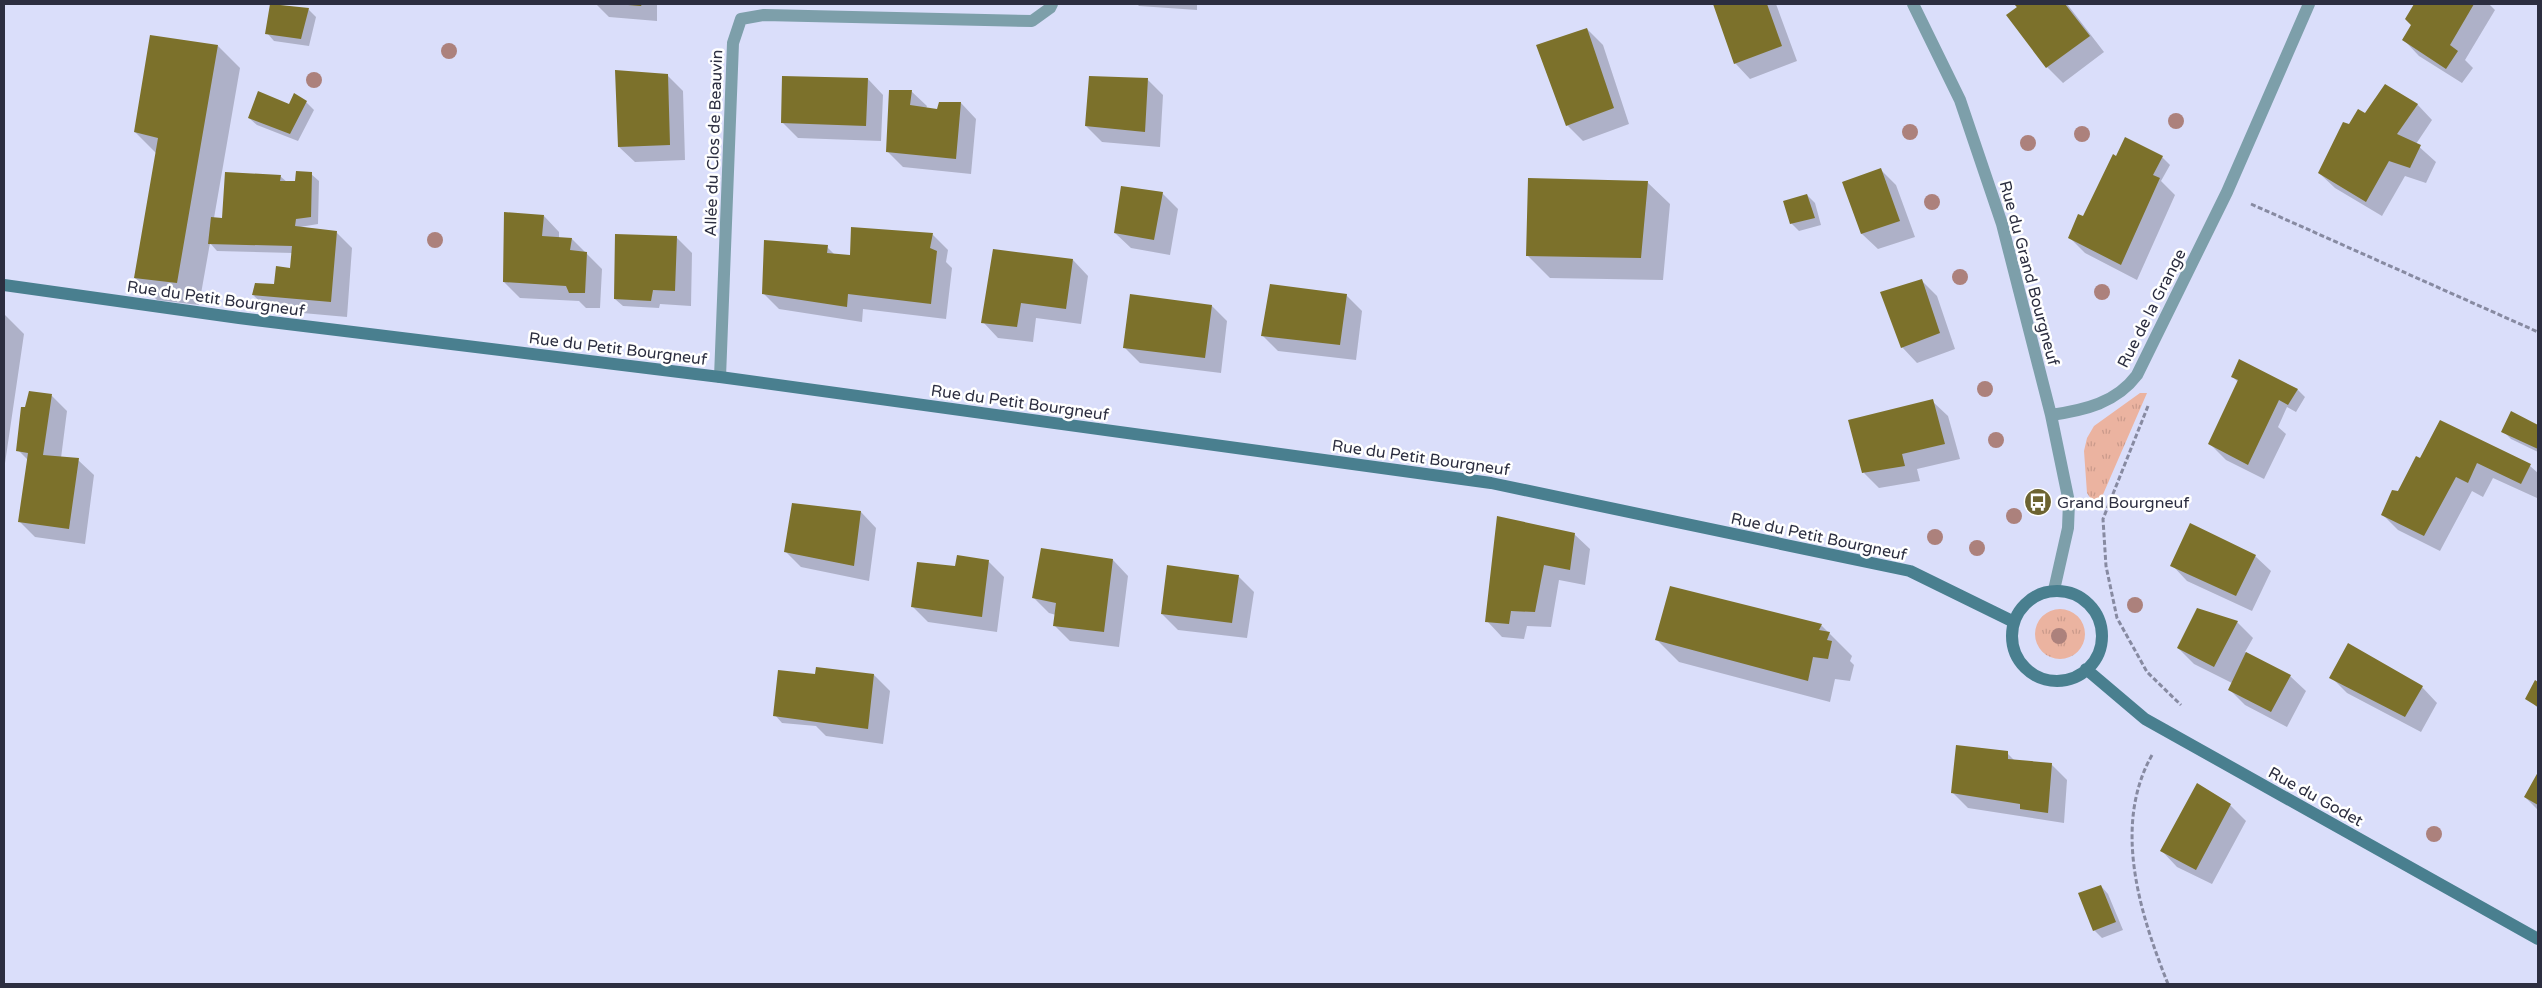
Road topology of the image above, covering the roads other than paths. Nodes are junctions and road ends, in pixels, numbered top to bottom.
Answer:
1 (1052, 4) edge
2 (1913, 4) edge
3 (2309, 4) edge
4 (4, 285) edge
5 (720, 377) junction
6 (2051, 415) junction
7 (2054, 590) junction
8 (2014, 622) junction
9 (2086, 669) junction
10 (2538, 939) edge

1 - 5 street, Allée du Clos de Beauvin
2 - 6 street, Rue du Grand Bourgneuf
3 - 6 street, Rue de la Grange
4 - 5 street, Rue du Petit Bourgneuf
5 - 8 street, Rue du Petit Bourgneuf
6 - 7 street
7 - 8 street
7 - 9 street
8 - 9 street
9 - 10 street, Rue du Godet

